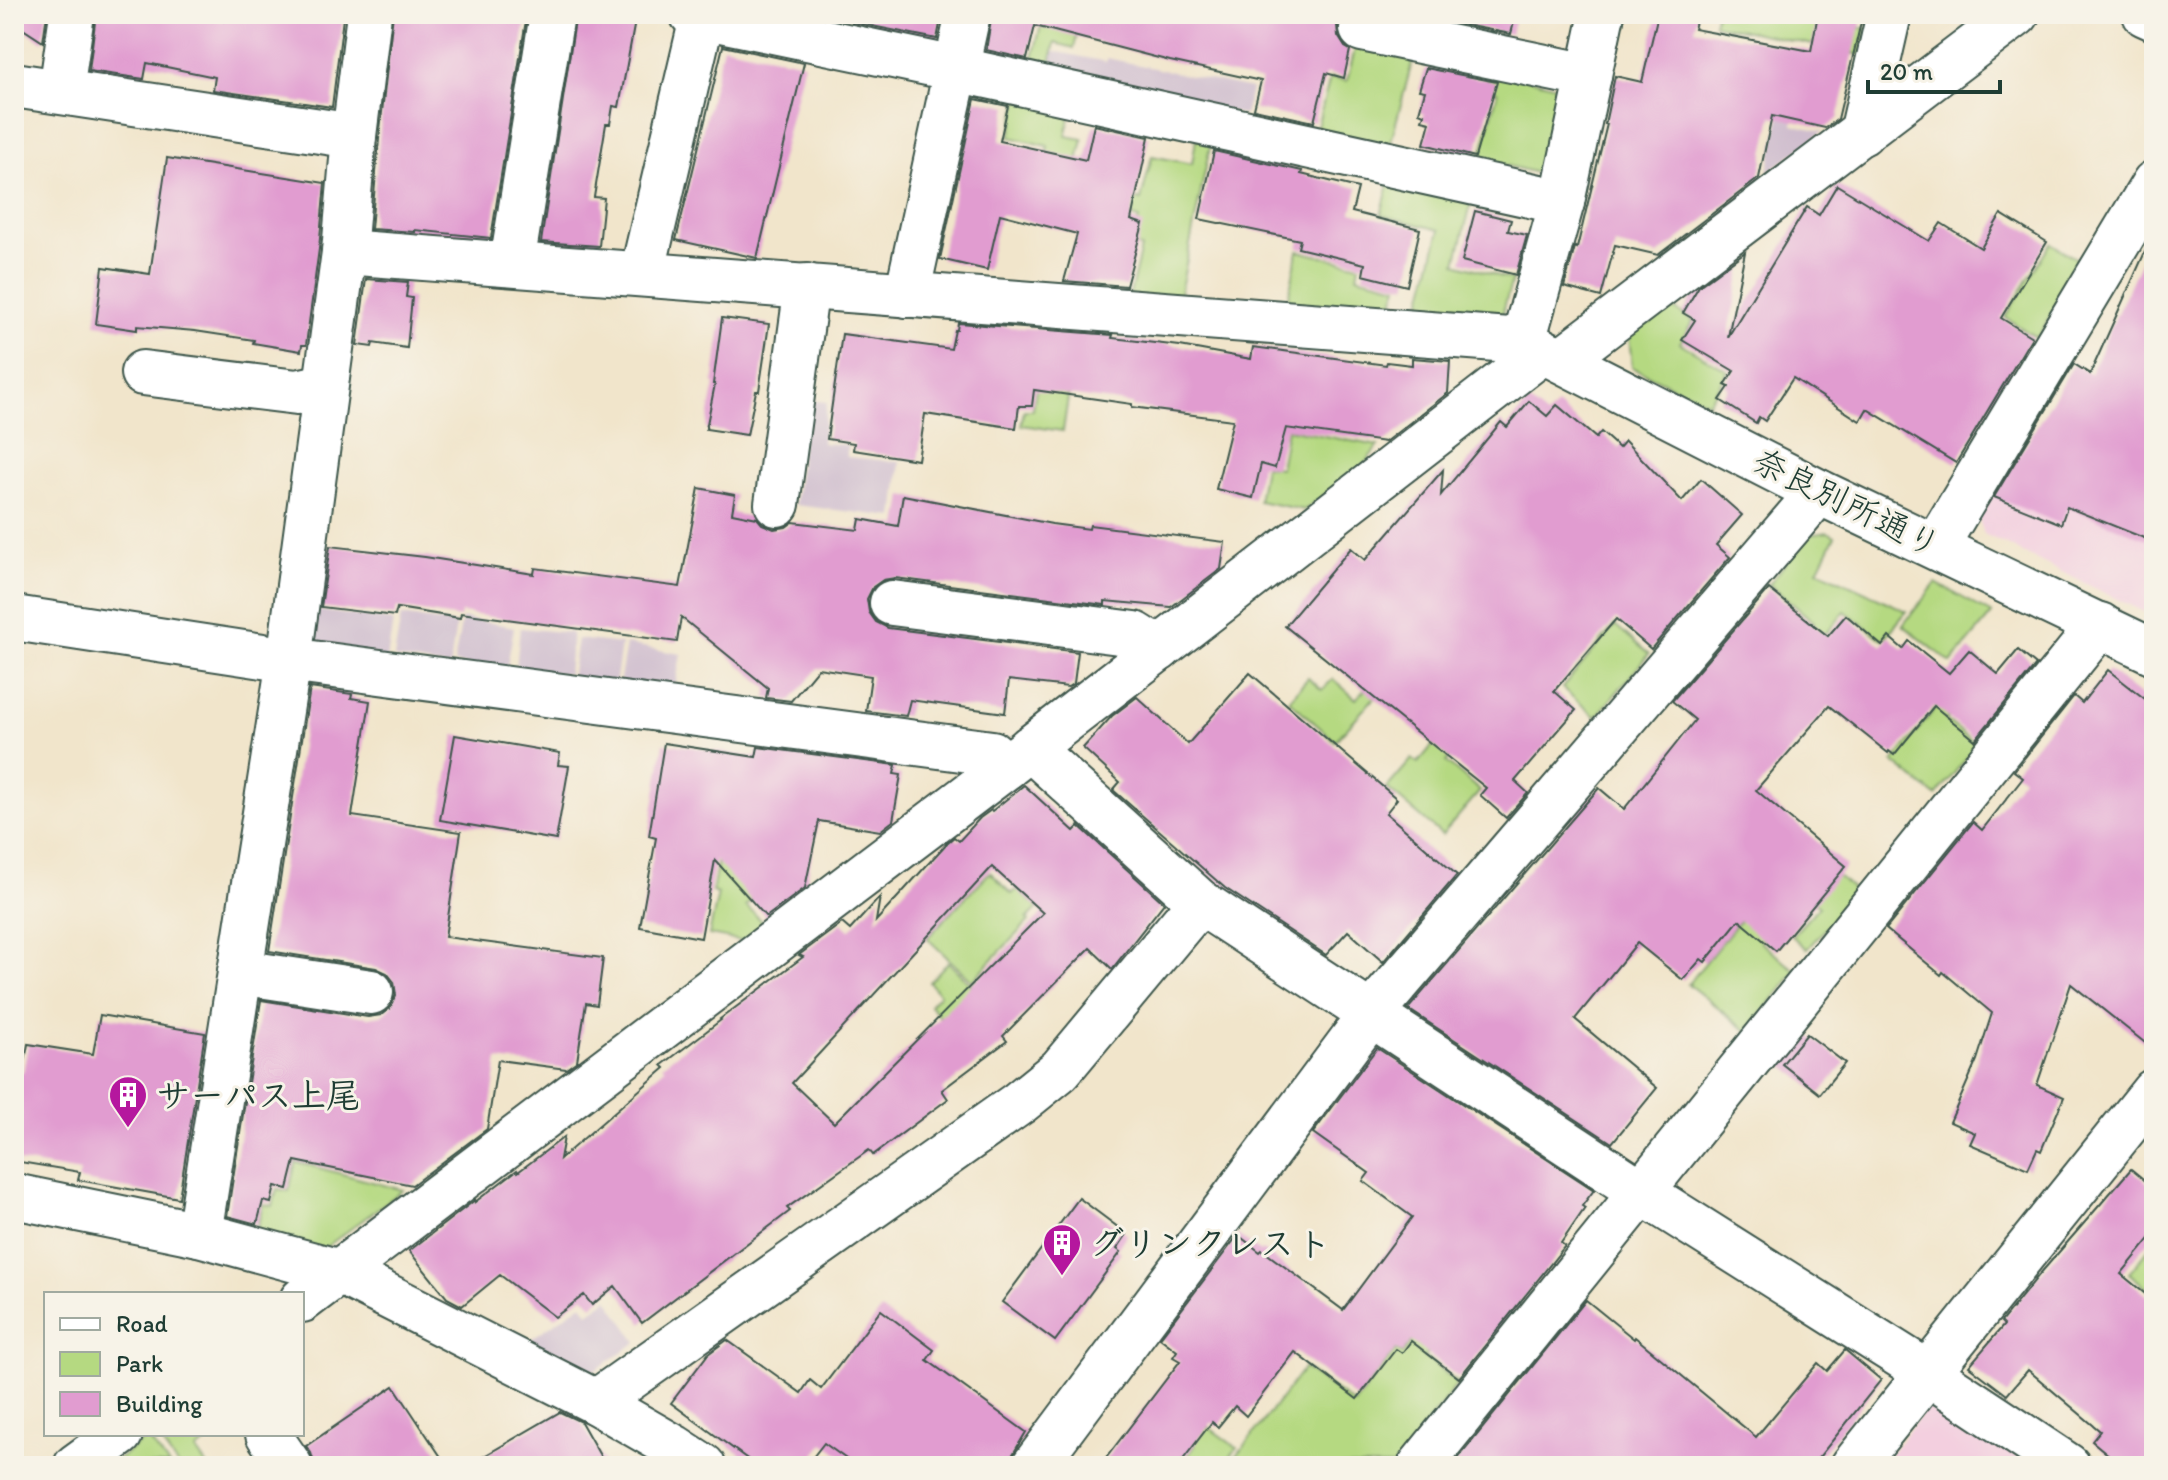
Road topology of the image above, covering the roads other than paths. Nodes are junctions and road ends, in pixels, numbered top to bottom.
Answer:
1 (72, 14) edge
2 (369, 14) edge
3 (552, 14) edge
4 (968, 14) edge
5 (1602, 14) edge
6 (1889, 14) edge
7 (2017, 14) edge
8 (2145, 14) edge
9 (699, 15) edge
10 (2154, 18) edge
11 (1362, 29) dead end
12 (956, 69) junction
13 (1589, 76) junction
14 (14, 85) edge
15 (61, 91) junction
16 (1862, 133) junction
17 (354, 136) junction
18 (2154, 183) edge
19 (1562, 202) junction
20 (344, 252) junction
21 (512, 264) junction
22 (642, 274) junction
23 (807, 286) junction
24 (907, 295) junction
25 (1542, 351) junction
26 (143, 373) dead end
27 (325, 386) junction
28 (1819, 492) junction
29 (777, 504) dead end
30 (1936, 546) junction
31 (892, 603) dead end
32 (14, 618) edge
33 (2100, 625) junction
34 (1159, 649) junction
35 (2154, 652) edge
36 (289, 660) junction
37 (1018, 758) junction
38 (1200, 902) junction
39 (240, 972) junction
40 (371, 992) dead end
41 (1371, 1014) junction
42 (2154, 1091) edge
43 (1643, 1193) junction
44 (14, 1196) edge
45 (199, 1234) junction
46 (340, 1272) junction
47 (304, 1299) edge
48 (1928, 1373) junction
49 (596, 1402) junction
50 (117, 1436) edge
51 (269, 1436) edge
52 (677, 1460) edge
53 (76, 1466) edge
54 (290, 1466) edge
55 (1034, 1466) edge
56 (1420, 1466) edge
57 (1853, 1466) edge
58 (2068, 1466) edge

1 - 15 street
2 - 17 street
3 - 21 street
4 - 12 street
5 - 13 street
6 - 16 street
7 - 16 street
8 - 10 street
9 - 12 street
9 - 22 street
11 - 13 street
12 - 19 street
12 - 24 street
13 - 19 street
14 - 15 street
15 - 17 street
16 - 25 street
17 - 20 street
18 - 30 street
19 - 25 street
20 - 21 street
20 - 27 street
21 - 22 street
22 - 23 street
23 - 24 street
23 - 29 street
24 - 25 street
25 - 28 street, 奈良別所通り
25 - 34 street
26 - 27 street
27 - 36 street
28 - 30 street, 奈良別所通り
28 - 41 street
30 - 33 street, 奈良別所通り
31 - 34 street
32 - 36 street
33 - 35 street, 奈良別所通り
33 - 43 street
34 - 37 street
36 - 37 street
36 - 39 street
37 - 38 street
37 - 46 street
38 - 41 street
38 - 49 street
39 - 40 street
39 - 45 street
41 - 43 street
41 - 55 street
42 - 48 street
43 - 48 street
43 - 56 street
44 - 45 street
45 - 46 street
46 - 47 street
46 - 49 street
48 - 57 street
48 - 58 street
49 - 52 street
50 - 53 street
51 - 54 street

